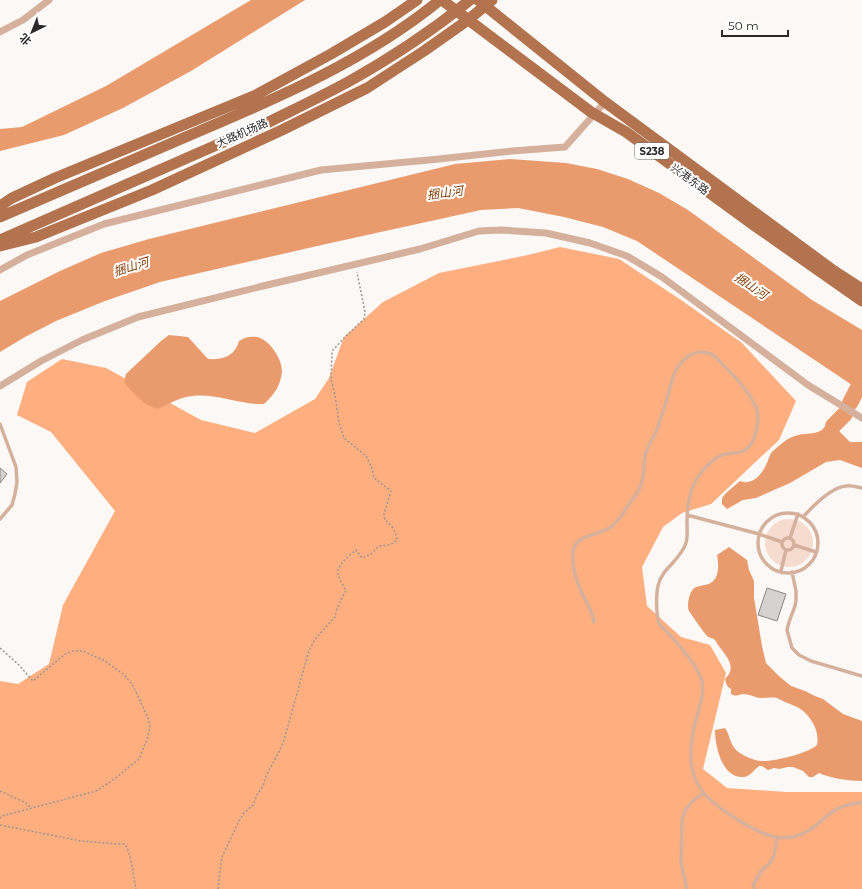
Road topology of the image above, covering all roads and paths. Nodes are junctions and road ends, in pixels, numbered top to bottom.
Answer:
1 (49, 0) edge
2 (417, 0) edge
3 (441, 0) edge
4 (470, 0) edge
5 (485, 2) edge
6 (468, 20) junction
7 (0, 32) edge
8 (605, 102) junction
9 (595, 114) junction
10 (0, 206) edge
11 (0, 216) edge
12 (0, 240) edge
13 (0, 246) edge
14 (355, 265) junction
15 (0, 270) edge
16 (862, 289) edge
17 (862, 301) edge
18 (0, 386) edge
19 (862, 418) edge
20 (0, 424) edge
21 (862, 488) edge
22 (798, 514) junction
23 (687, 515) junction
24 (803, 517) junction
25 (0, 519) edge
26 (759, 534) junction
27 (790, 538) junction
28 (782, 542) junction
29 (794, 545) junction
30 (786, 550) junction
31 (816, 552) junction
32 (781, 572) junction
33 (792, 572) junction
34 (594, 622) dead end
35 (0, 648) edge
36 (862, 676) edge
37 (0, 791) edge
38 (704, 794) junction
39 (862, 802) edge
40 (31, 808) junction
41 (0, 818) edge
42 (0, 826) edge
43 (777, 838) junction
44 (136, 889) edge
45 (218, 889) edge
46 (687, 889) edge
47 (754, 889) edge

1 - 7 street
2 - 10 main road
3 - 6 main road, 兴港东路 / S238
3 - 11 main road, 大路机场路
4 - 12 main road, 大路机场路, bridge
5 - 6 main road
5 - 8 main road, 兴港东路 / S238
6 - 9 main road, 兴港东路 / S238
6 - 13 main road
8 - 9 street
8 - 16 main road, 兴港东路 / S238
9 - 15 street
9 - 17 main road, 兴港东路 / S238
14 - 18 street
14 - 19 street
14 - 45 path
20 - 25 lane
21 - 24 lane
22 - 24 lane
22 - 26 lane
22 - 27 lane
23 - 26 lane
23 - 34 lane
23 - 38 lane
24 - 31 lane
26 - 28 lane
26 - 32 lane
27 - 28 lane
27 - 29 lane
28 - 30 lane
29 - 30 lane
29 - 31 lane
30 - 32 lane
31 - 33 lane
32 - 33 lane
33 - 36 lane
35 - 40 path
37 - 40 path
38 - 43 lane
38 - 46 lane
39 - 43 lane
40 - 41 path
42 - 44 path
43 - 47 lane

